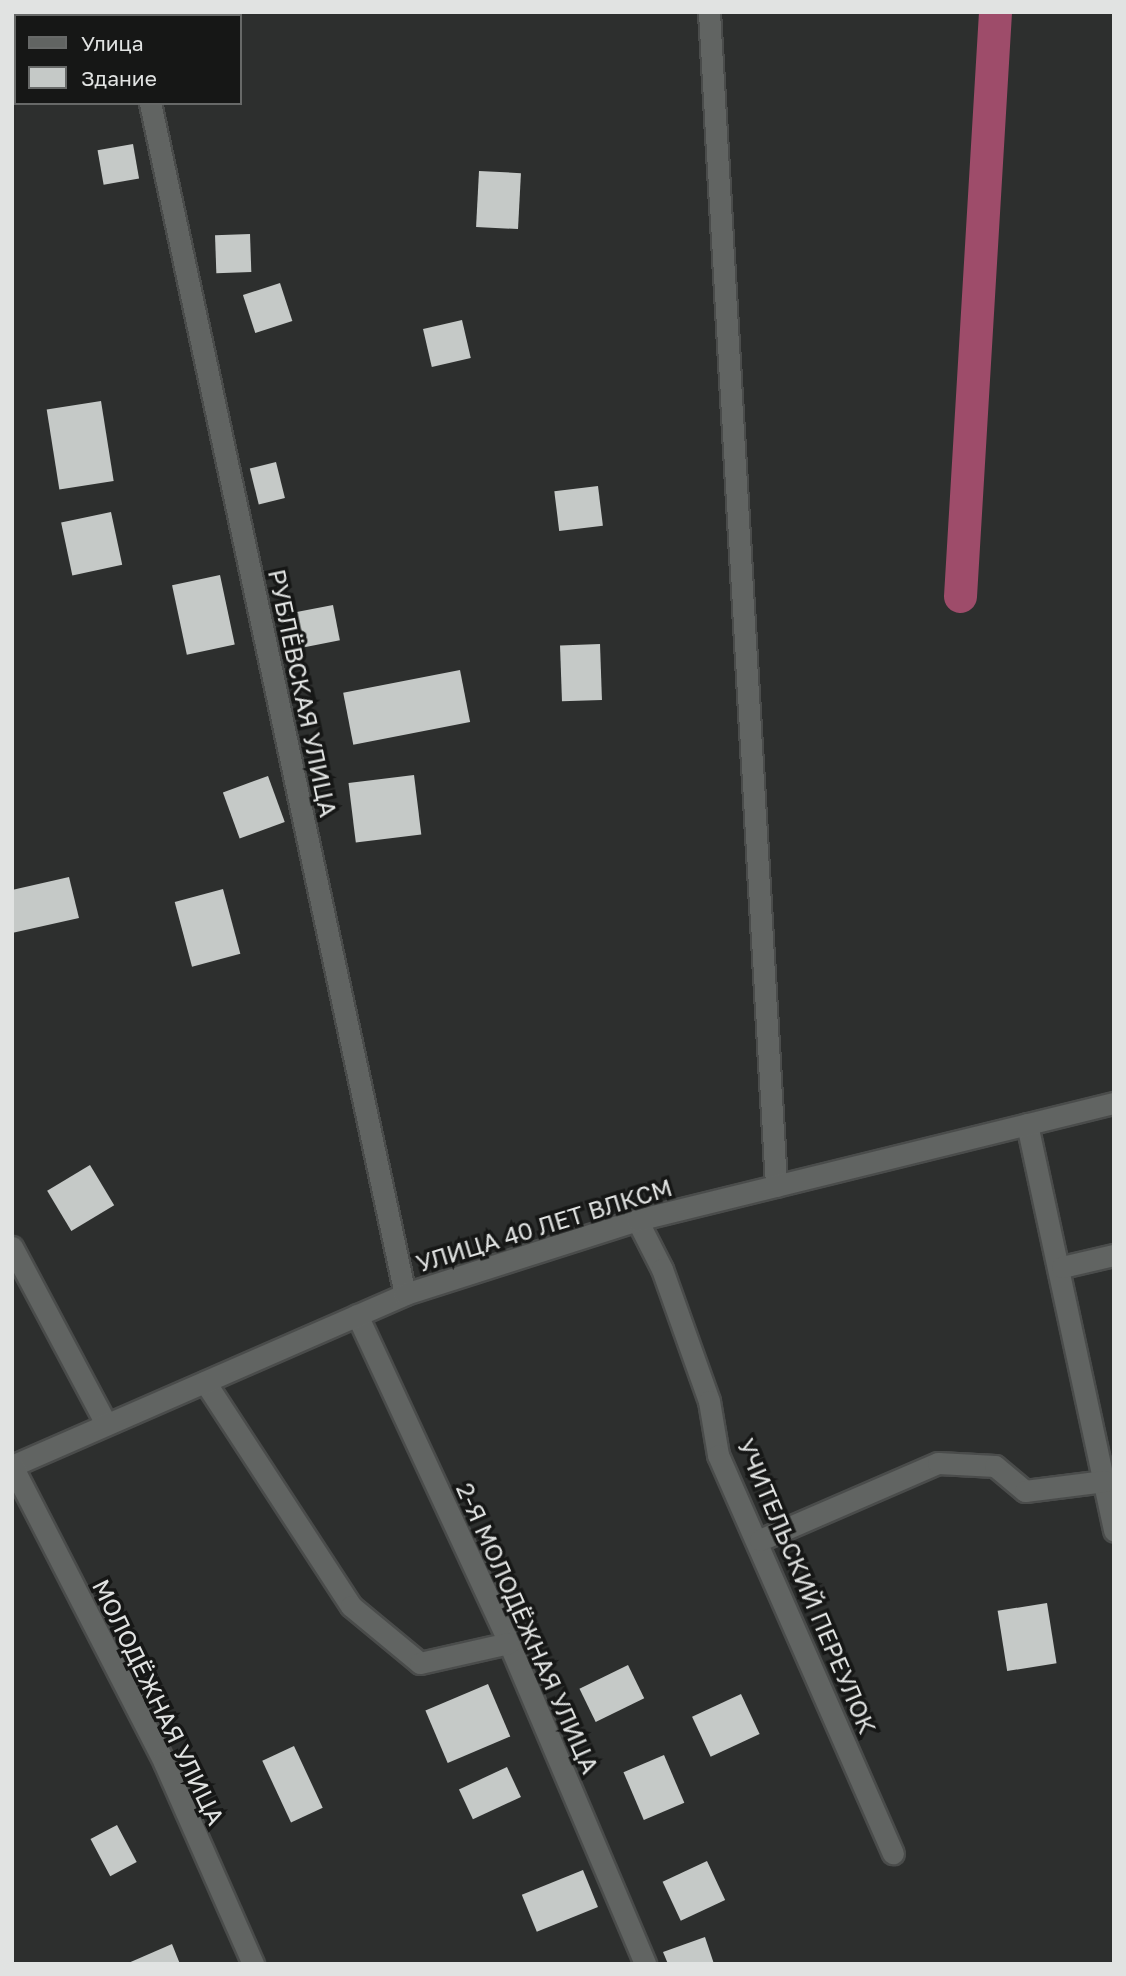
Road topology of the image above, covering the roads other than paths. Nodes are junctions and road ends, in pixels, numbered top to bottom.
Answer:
1 (709, 12) edge
2 (150, 105) edge
3 (1114, 1103) edge
4 (1027, 1124) junction
5 (776, 1186) junction
6 (637, 1220) junction
7 (12, 1247) edge
8 (1114, 1255) edge
9 (1062, 1267) junction
10 (405, 1294) junction
11 (357, 1315) junction
12 (205, 1382) junction
13 (106, 1424) junction
14 (12, 1466) edge
15 (1104, 1481) junction
16 (1114, 1531) edge
17 (760, 1540) junction
18 (509, 1643) junction
19 (893, 1853) dead end
20 (253, 1964) edge
21 (645, 1964) edge

1 - 5 street
2 - 10 street, РУБЛЁВСКАЯ УЛИЦА
3 - 4 street, УЛИЦА 40 ЛЕТ ВЛКСМ
4 - 5 street, УЛИЦА 40 ЛЕТ ВЛКСМ
4 - 9 street
5 - 6 street, УЛИЦА 40 ЛЕТ ВЛКСМ
6 - 10 street, УЛИЦА 40 ЛЕТ ВЛКСМ
6 - 17 street, УЧИТЕЛЬСКИЙ ПЕРЕУЛОК
7 - 13 street
8 - 9 street
9 - 15 street
10 - 11 street, УЛИЦА 40 ЛЕТ ВЛКСМ
11 - 12 street, УЛИЦА 40 ЛЕТ ВЛКСМ
11 - 18 street, 2-Я МОЛОДЁЖНАЯ УЛИЦА
12 - 13 street, УЛИЦА 40 ЛЕТ ВЛКСМ
12 - 18 street
13 - 14 street, УЛИЦА 40 ЛЕТ ВЛКСМ
14 - 20 street, МОЛОДЁЖНАЯ УЛИЦА
15 - 16 street
15 - 17 street
17 - 19 street, УЧИТЕЛЬСКИЙ ПЕРЕУЛОК
18 - 21 street, 2-Я МОЛОДЁЖНАЯ УЛИЦА

